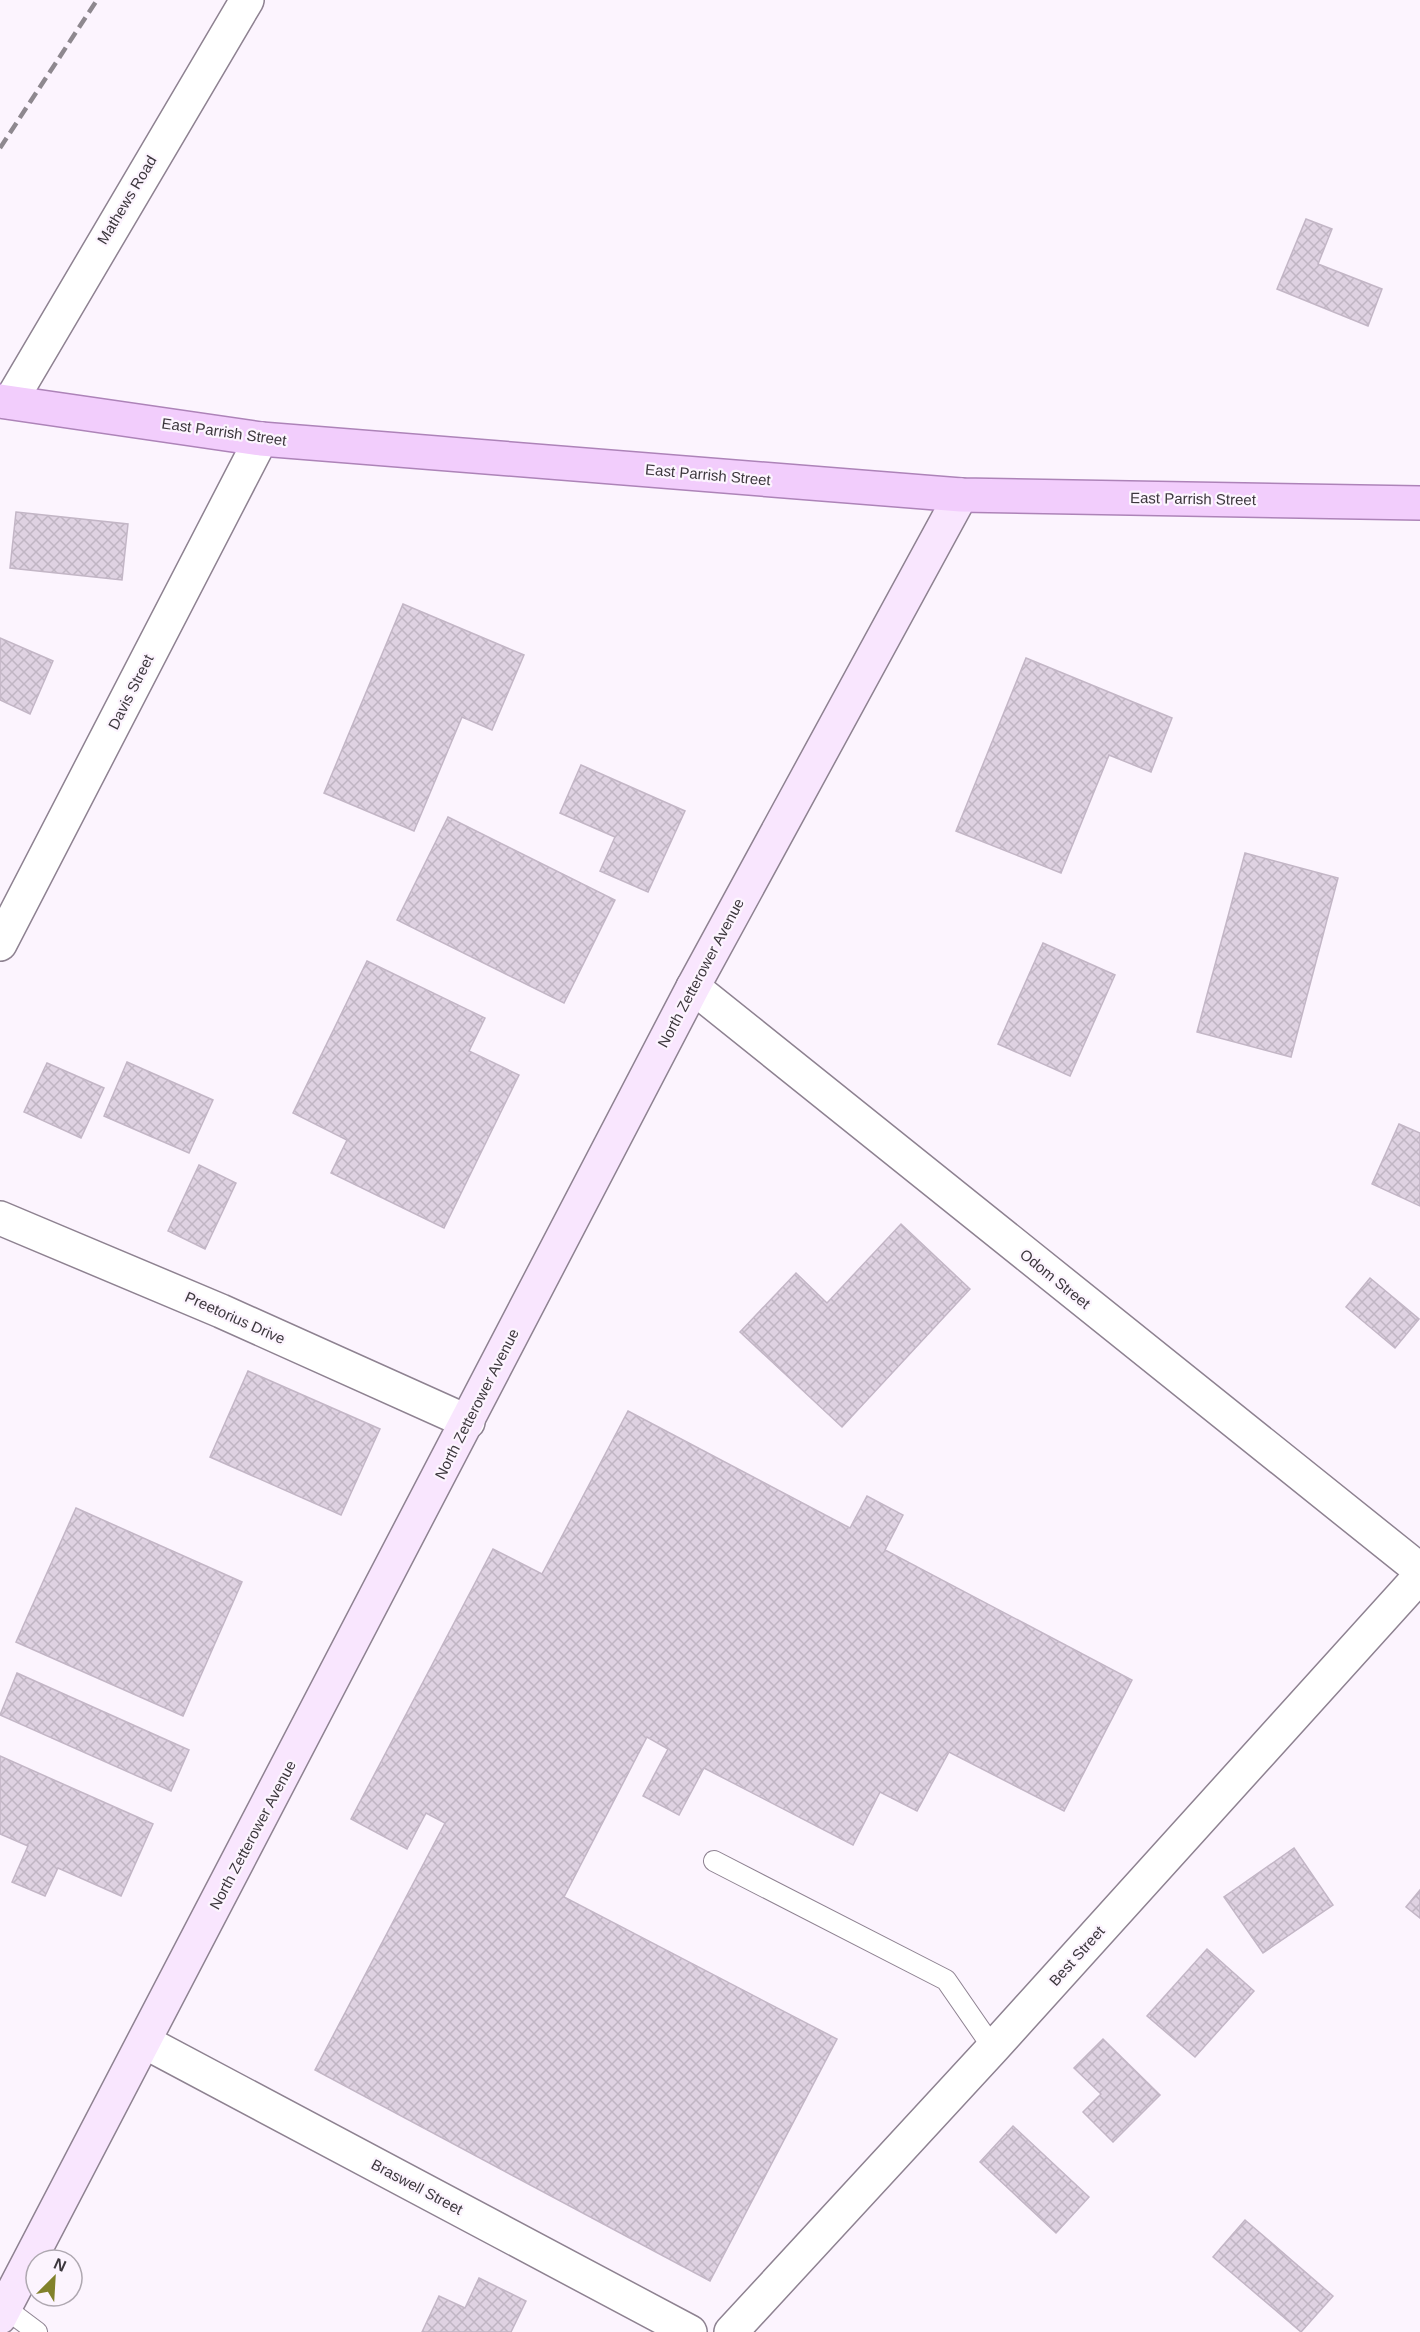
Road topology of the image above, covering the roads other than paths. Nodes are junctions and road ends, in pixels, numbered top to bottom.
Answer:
1 (247, 0) edge
2 (5, 401) edge
3 (261, 439) junction
4 (961, 495) junction
5 (1420, 503) edge
6 (0, 944) edge
7 (693, 987) junction
8 (0, 1218) edge
9 (468, 1422) junction
10 (1420, 1570) edge
11 (1420, 1576) edge
12 (714, 1861) dead end
13 (145, 2042) junction
14 (993, 2048) junction
15 (2, 2312) edge
16 (37, 2332) edge
17 (690, 2332) edge
18 (730, 2332) edge

1 - 2 street, Mathews Road
2 - 3 main road, East Parrish Street
3 - 4 main road, East Parrish Street
3 - 6 street, Davis Street
4 - 5 main road, East Parrish Street
4 - 7 street, North Zetterower Avenue
7 - 9 street, North Zetterower Avenue
7 - 10 street, Odom Street
8 - 9 street, Preetorius Drive
9 - 13 street, North Zetterower Avenue
11 - 14 street, Best Street
12 - 14 lane
13 - 15 street, North Zetterower Avenue
13 - 17 street, Braswell Street
14 - 18 street, Best Street
15 - 16 lane

